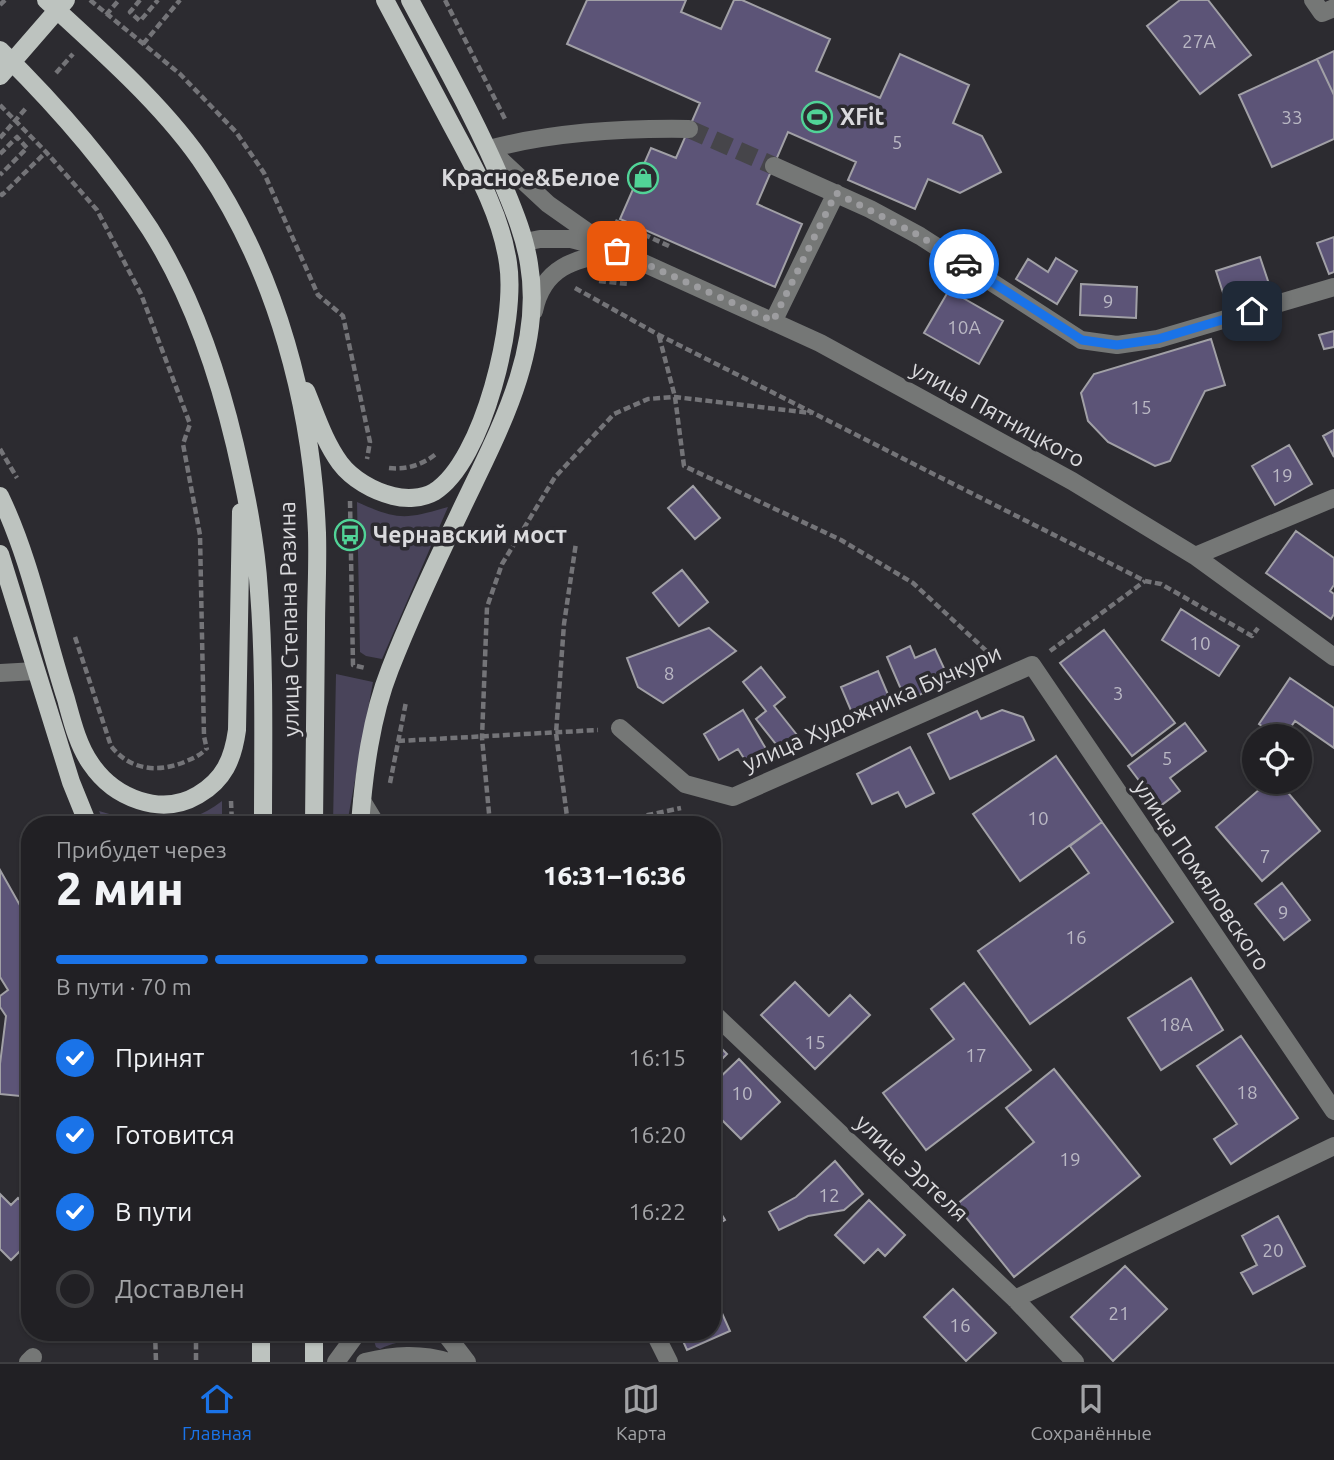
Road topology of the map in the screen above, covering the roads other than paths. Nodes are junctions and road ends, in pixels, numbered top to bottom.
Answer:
1 (46, 0) edge
2 (66, 0) edge
3 (385, 0) edge
4 (1313, 0) edge
5 (411, 2) edge
6 (1334, 8) edge
7 (0, 50) edge
8 (0, 76) edge
9 (689, 129) tunnel mouth
10 (489, 149) junction
11 (774, 166) tunnel mouth
12 (836, 193) junction
13 (525, 242) junction
14 (505, 248) junction
15 (617, 251) junction
16 (1334, 287) edge
17 (773, 321) junction
18 (530, 330) junction
19 (282, 332) junction
20 (242, 477) junction
21 (0, 496) edge
22 (1334, 498) edge
23 (0, 554) edge
24 (1195, 556) junction
25 (1334, 657) edge
26 (1031, 665) joint
27 (36, 671) junction
28 (0, 673) edge
29 (620, 728) road end
30 (362, 801) junction
31 (85, 816) edge
32 (263, 816) edge
33 (314, 816) edge
34 (361, 816) edge
35 (371, 816) edge
36 (721, 1020) edge
37 (1334, 1111) edge
38 (1334, 1146) edge
39 (1016, 1299) junction
40 (261, 1341) edge
41 (314, 1341) edge
42 (351, 1341) edge
43 (451, 1341) edge
44 (658, 1341) edge
45 (261, 1362) edge
46 (314, 1362) edge
47 (336, 1362) edge
48 (365, 1362) edge
49 (449, 1362) edge
50 (467, 1362) edge
51 (669, 1362) edge
52 (1076, 1362) edge

1 - 19 main road
2 - 8 main road
3 - 14 main road
4 - 6 street
5 - 10 main road
7 - 20 main road, улица Степана Разина
9 - 10 street
10 - 13 main road
10 - 15 street
11 - 12 street
12 - 16 street
12 - 17 street
13 - 14 main road
13 - 15 street
13 - 18 main road
14 - 19 main road
15 - 17 street, улица Пятницкого
15 - 18 street
17 - 24 street, улица Пятницкого
18 - 30 main road
19 - 33 main road, улица Степана Разина
20 - 21 main road
20 - 32 main road, улица Степана Разина
22 - 24 street
23 - 27 main road
24 - 25 street, улица Пятницкого
26 - 29 street, улица Художника Бучкури
26 - 37 street, улица Помяловского
27 - 28 street
27 - 31 main road
30 - 34 main road
30 - 35 street
36 - 39 street, улица Эртеля
38 - 39 street
39 - 52 street, улица Эртеля
40 - 45 main road
41 - 46 main road
42 - 47 street
43 - 50 street
44 - 51 street
48 - 49 street

